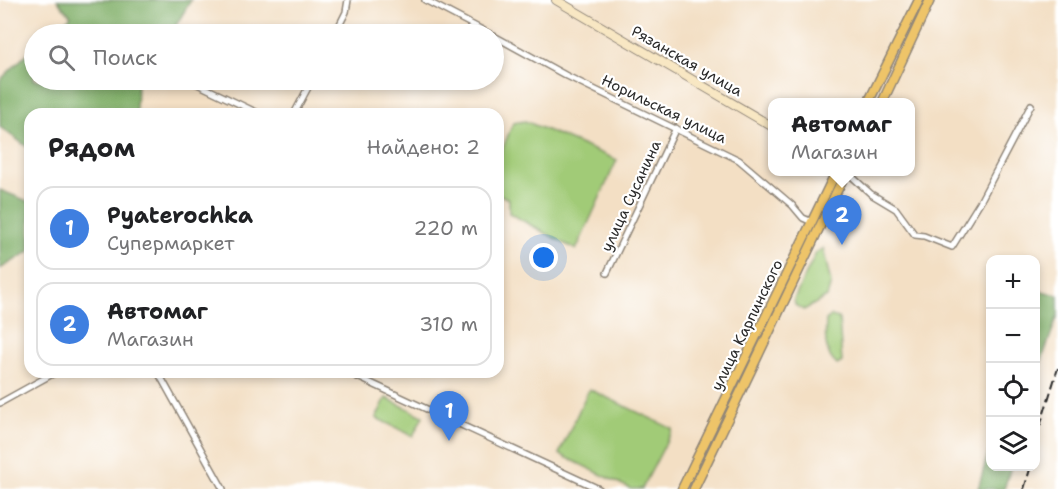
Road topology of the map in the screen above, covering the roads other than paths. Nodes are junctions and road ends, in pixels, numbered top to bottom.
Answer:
1 (348, 0) edge
2 (425, 0) edge
3 (556, 0) edge
4 (919, 0) edge
5 (930, 0) edge
6 (340, 24) edge
7 (471, 24) edge
8 (504, 42) edge
9 (885, 67) junction
10 (897, 71) junction
11 (210, 90) edge
12 (307, 90) edge
13 (870, 98) edge
14 (884, 98) edge
15 (1031, 105) dead end
16 (247, 108) edge
17 (297, 108) edge
18 (768, 124) edge
19 (676, 128) junction
20 (834, 176) edge
21 (844, 176) edge
22 (852, 176) edge
23 (812, 222) junction
24 (608, 273) dead end
25 (753, 353) junction
26 (742, 376) junction
27 (45, 378) edge
28 (161, 378) edge
29 (360, 378) edge
30 (0, 403) edge
31 (224, 489) edge
32 (599, 489) edge
33 (682, 489) edge
34 (694, 489) edge

1 - 6 street
2 - 7 street, Норильская улица
3 - 18 street, Рязанская улица
4 - 9 main road
5 - 10 main road
8 - 19 street, Норильская улица
9 - 10 main road
9 - 13 main road
10 - 14 main road
11 - 16 street
12 - 17 street
15 - 22 street
19 - 23 street, Норильская улица
19 - 24 street, улица Сусанина
20 - 23 main road, улица Карпинского
21 - 25 main road, улица Карпинского
23 - 25 main road, улица Карпинского
25 - 26 main road, улица Карпинского
26 - 33 main road, улица Карпинского
26 - 34 main road, улица Карпинского
27 - 30 street
28 - 31 street
29 - 32 street

